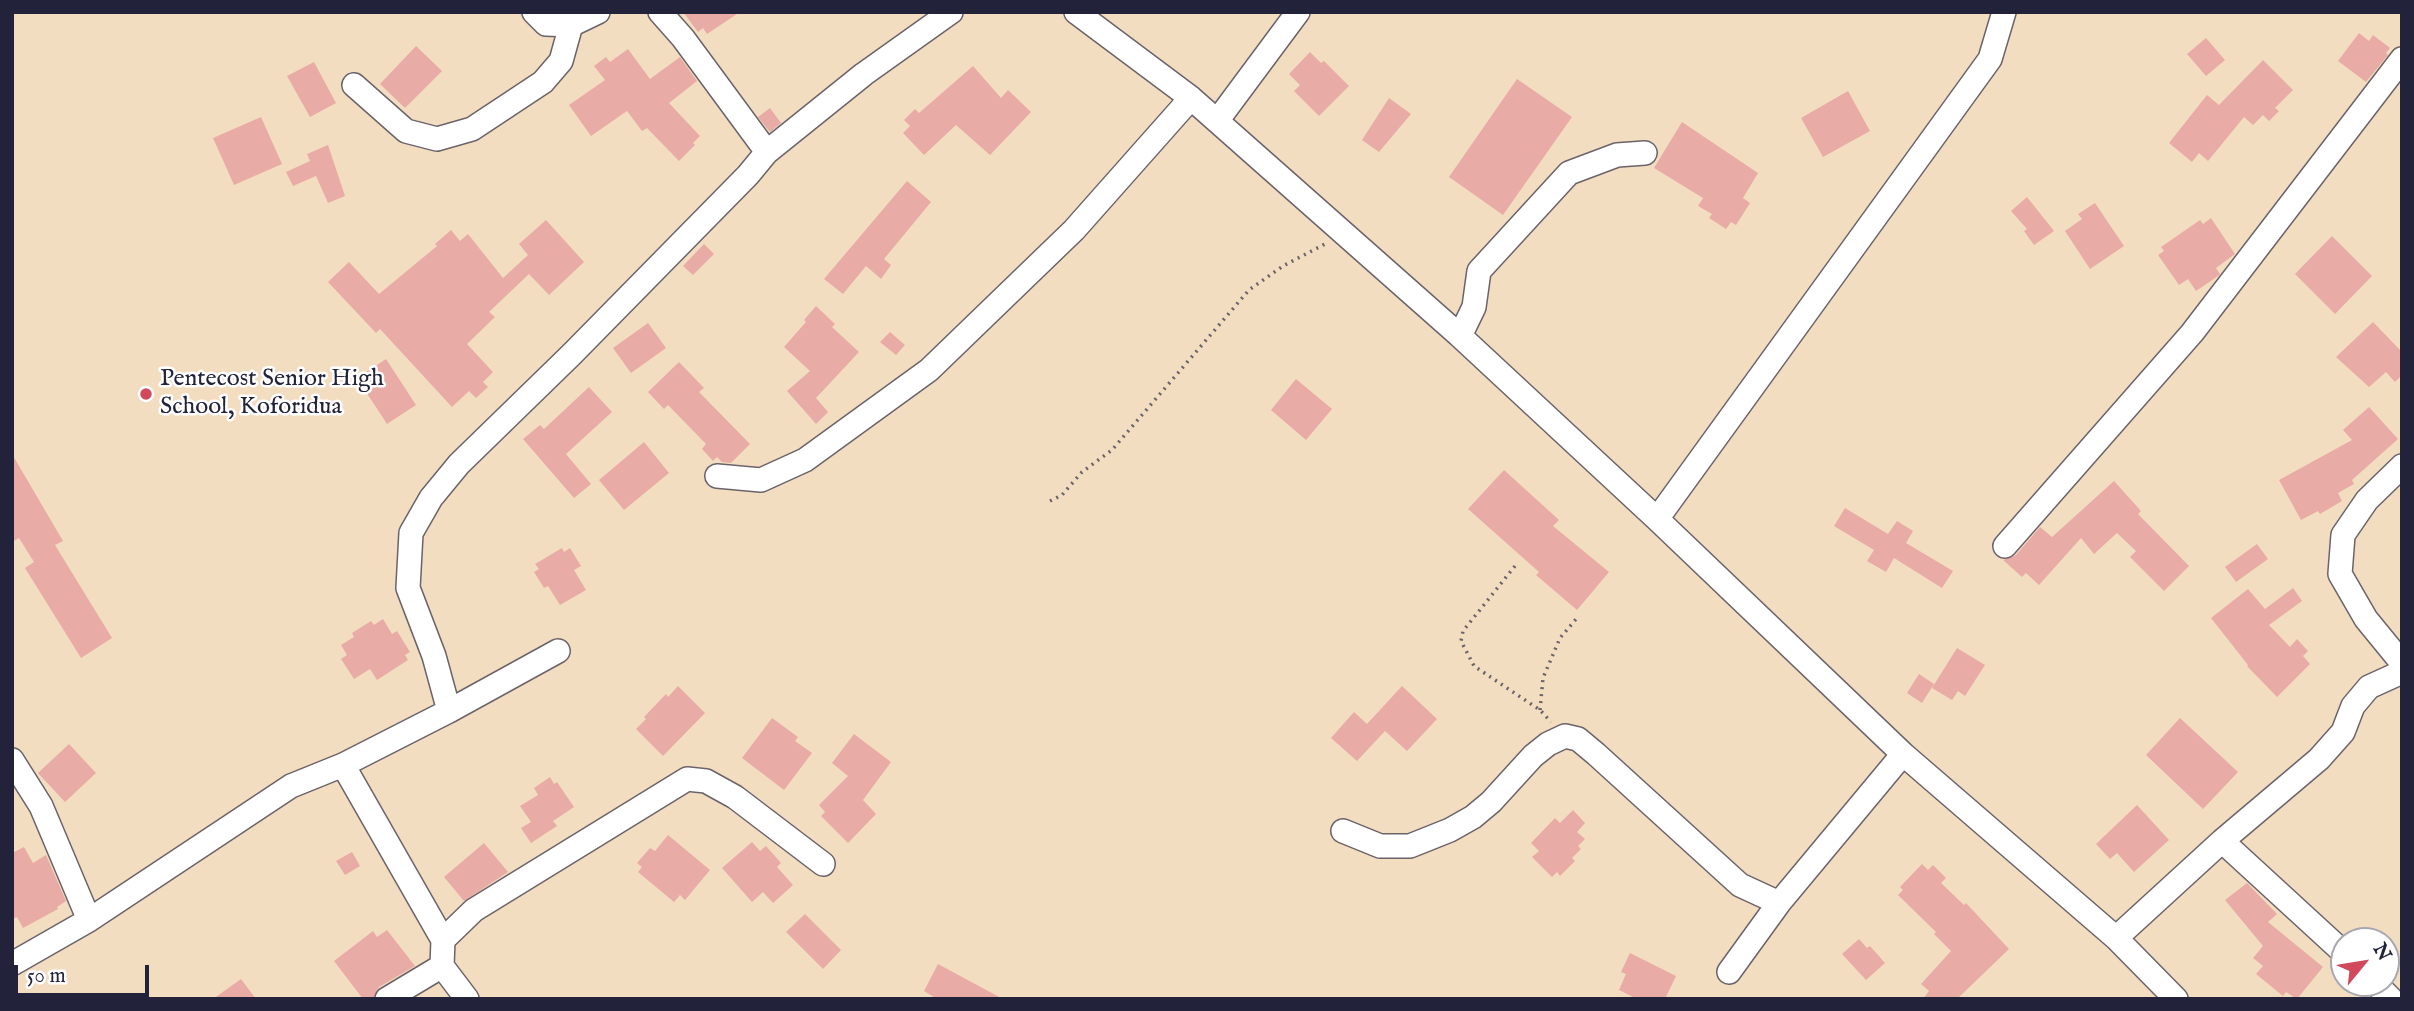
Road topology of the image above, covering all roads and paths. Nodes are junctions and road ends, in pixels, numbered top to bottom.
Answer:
1 (534, 12) edge
2 (598, 12) edge
3 (660, 12) edge
4 (951, 12) edge
5 (1076, 12) edge
6 (1298, 12) edge
7 (2004, 12) edge
8 (571, 25) junction
9 (2402, 59) edge
10 (354, 85) dead end
11 (1191, 98) junction
12 (1217, 121) junction
13 (767, 152) junction
14 (1645, 153) dead end
15 (1344, 233) junction
16 (1460, 336) junction
17 (2402, 466) edge
18 (717, 476) dead end
19 (1050, 501) dead end
20 (1657, 519) junction
21 (2004, 546) dead end
22 (1515, 566) dead end
23 (1577, 618) dead end
24 (558, 651) dead end
25 (2402, 663) edge
26 (2402, 672) edge
27 (1540, 710) junction
28 (449, 711) junction
29 (1565, 736) junction
30 (1903, 754) junction
31 (12, 760) edge
32 (343, 765) junction
33 (1343, 831) dead end
34 (2222, 841) junction
35 (823, 864) dead end
36 (1779, 903) junction
37 (89, 920) junction
38 (2116, 938) junction
39 (443, 940) junction
40 (2330, 940) edge
41 (12, 964) edge
42 (442, 966) junction
43 (1728, 972) dead end
44 (387, 999) edge
45 (467, 999) edge
46 (2176, 999) edge

1 - 8 street
2 - 8 street
3 - 13 street
4 - 13 street
5 - 11 street
6 - 12 street
7 - 20 street
8 - 10 street
9 - 21 street
11 - 12 street
11 - 18 street
12 - 15 street
13 - 28 street
14 - 16 street
15 - 16 street
15 - 19 path
16 - 20 street
17 - 25 street
20 - 30 street
22 - 27 path
23 - 27 path
24 - 28 street
26 - 34 street
27 - 29 path
28 - 32 street
29 - 33 street
29 - 36 street
30 - 36 street
30 - 38 street
31 - 37 street
32 - 37 street
32 - 39 street
34 - 38 street
34 - 40 street
35 - 39 street
36 - 43 street
37 - 41 street
38 - 46 street
39 - 42 street
42 - 44 street
42 - 45 street

